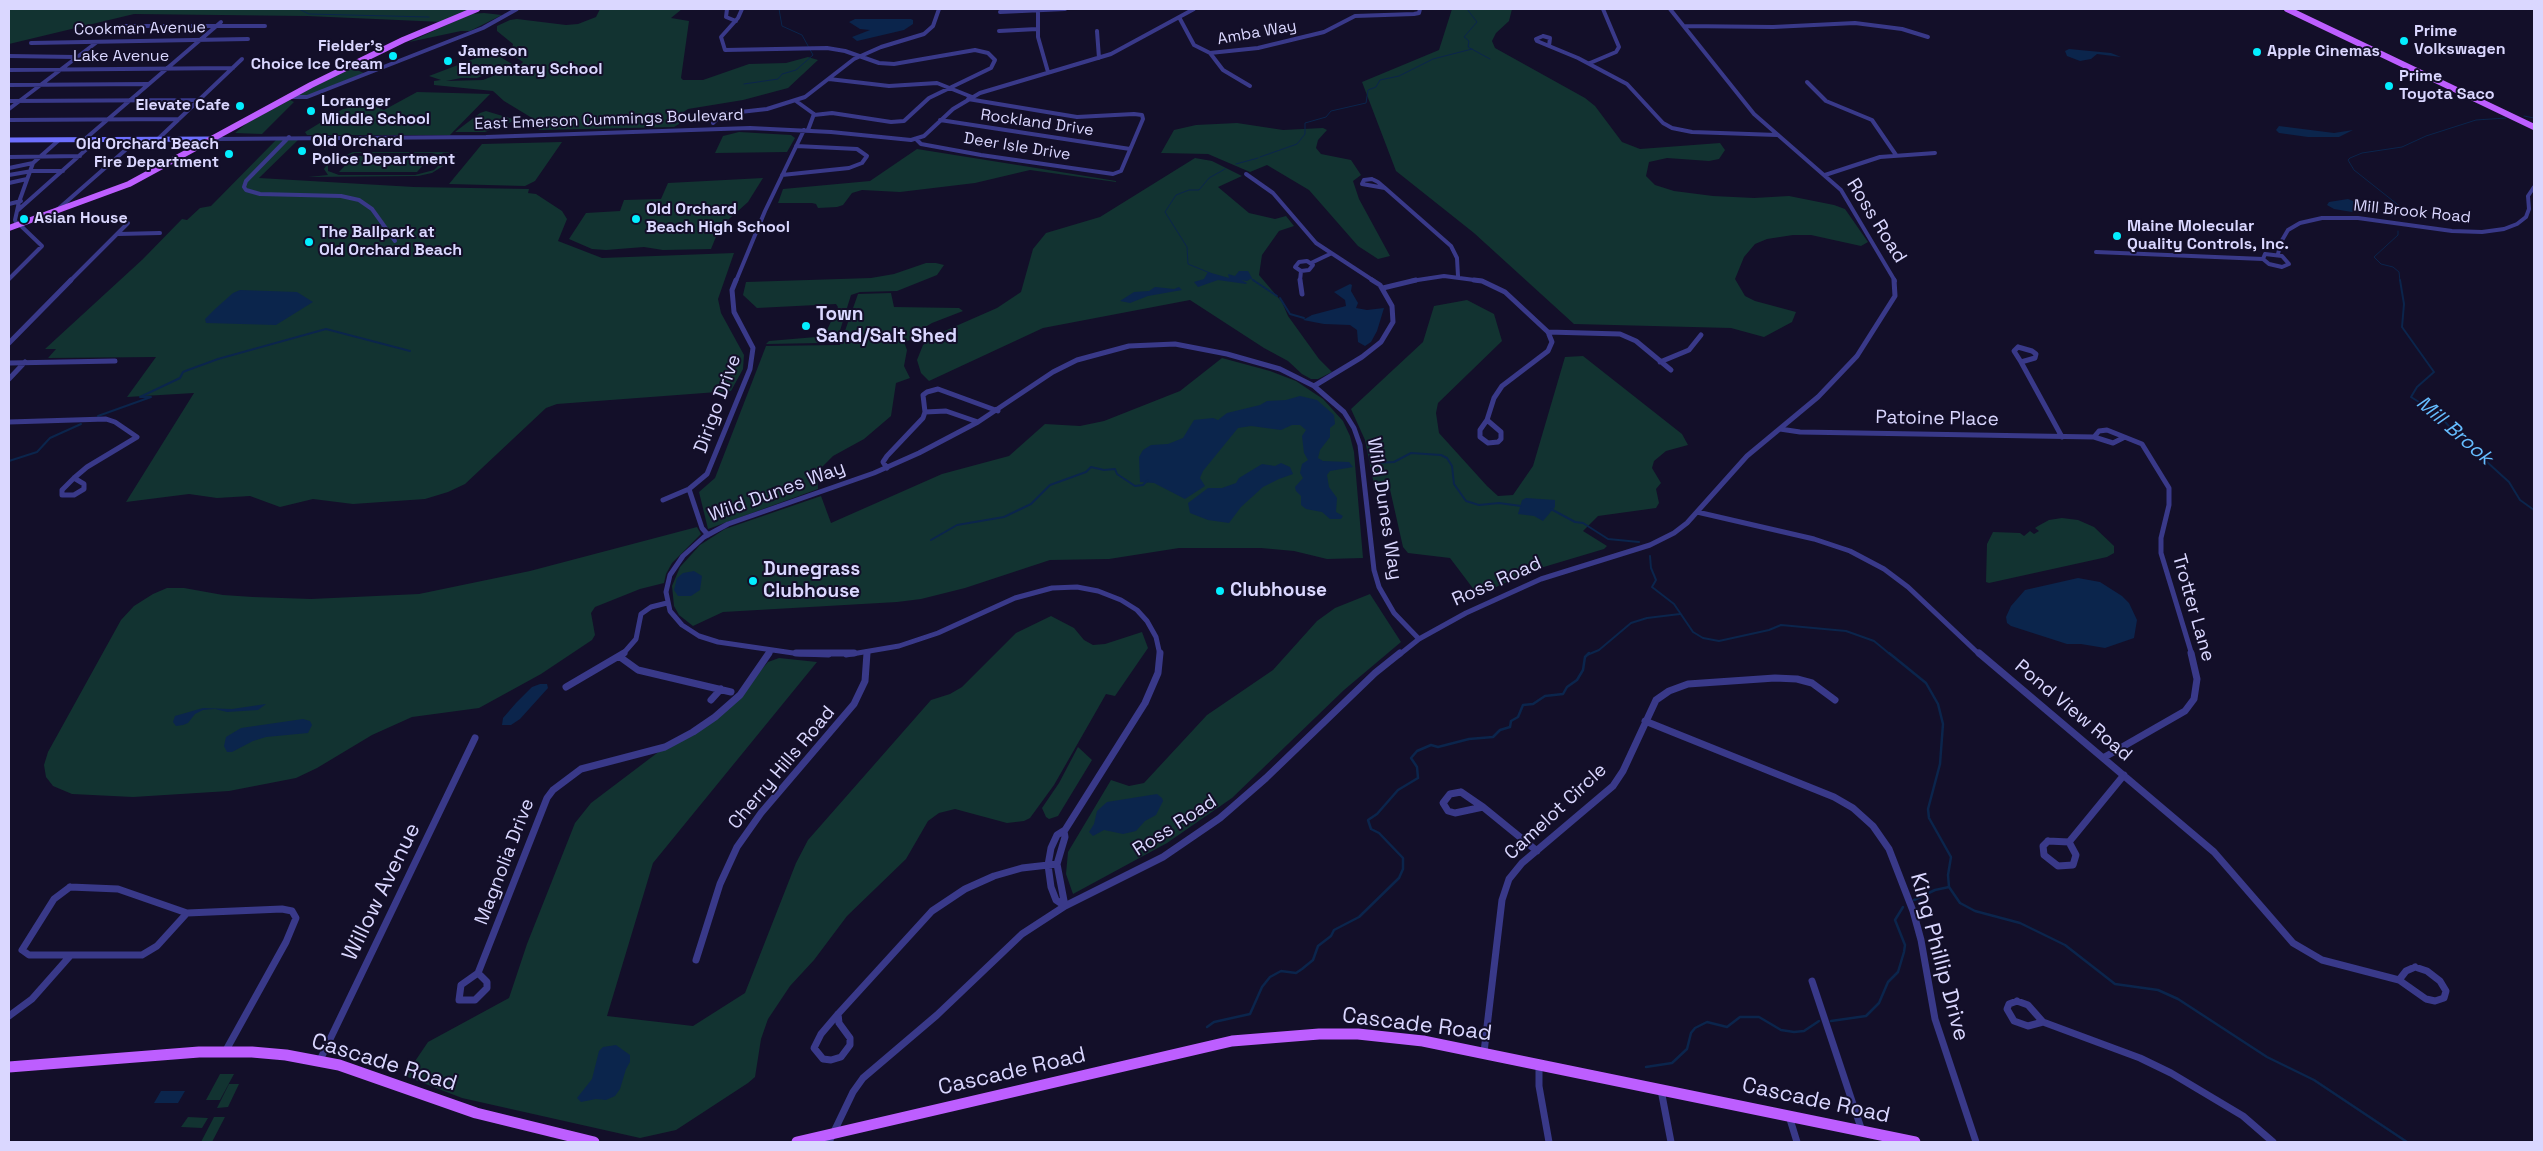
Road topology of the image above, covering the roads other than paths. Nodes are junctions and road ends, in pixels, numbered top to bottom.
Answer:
1 (477, 9) edge
2 (517, 9) edge
3 (727, 9) edge
4 (742, 9) edge
5 (939, 9) edge
6 (1038, 9) edge
7 (1065, 9) edge
8 (1194, 9) edge
9 (1420, 9) edge
10 (1603, 9) edge
11 (1670, 9) edge
12 (2287, 9) edge
13 (1000, 12) dead end
14 (1179, 17) junction
15 (736, 21) junction
16 (221, 22) dead end
17 (116, 26) dead end
18 (265, 26) dead end
19 (1684, 26) junction
20 (216, 27) junction
21 (1037, 29) junction
22 (999, 30) dead end
23 (1097, 31) dead end
24 (1928, 37) dead end
25 (248, 39) dead end
26 (200, 41) junction
27 (99, 42) junction
28 (31, 43) dead end
29 (1549, 46) dead end
30 (1210, 53) junction
31 (9, 56) edge
32 (859, 56) junction
33 (75, 57) junction
34 (1099, 58) junction
35 (242, 59) dead end
36 (1590, 63) junction
37 (233, 68) junction
38 (9, 70) edge
39 (58, 70) junction
40 (166, 70) junction
41 (1048, 72) junction
42 (829, 79) junction
43 (1807, 82) dead end
44 (148, 84) junction
45 (9, 85) edge
46 (39, 85) junction
47 (1250, 86) dead end
48 (952, 87) junction
49 (288, 97) junction
50 (970, 98) junction
51 (9, 100) edge
52 (20, 100) junction
53 (132, 100) junction
54 (200, 100) junction
55 (796, 101) junction
56 (9, 109) edge
57 (814, 115) junction
58 (109, 119) junction
59 (179, 119) junction
60 (9, 120) edge
61 (940, 120) junction
62 (713, 123) dead end
63 (2534, 127) edge
64 (804, 130) junction
65 (1777, 135) junction
66 (289, 137) junction
67 (98, 139) junction
68 (138, 139) junction
69 (158, 139) junction
70 (213, 139) junction
71 (916, 139) junction
72 (9, 140) edge
73 (59, 140) junction
74 (85, 140) junction
75 (796, 146) junction
76 (1130, 149) junction
77 (1935, 153) dead end
78 (1896, 155) junction
79 (9, 156) edge
80 (40, 156) junction
81 (80, 156) junction
82 (33, 164) junction
83 (9, 168) edge
84 (30, 171) junction
85 (63, 171) junction
86 (1246, 174) dead end
87 (1825, 174) junction
88 (9, 175) edge
89 (782, 175) junction
90 (27, 179) junction
91 (9, 183) edge
92 (2534, 187) edge
93 (1386, 188) junction
94 (31, 199) junction
95 (19, 202) junction
96 (9, 204) edge
97 (17, 211) junction
98 (56, 212) junction
99 (128, 223) dead end
100 (18, 224) junction
101 (9, 228) edge
102 (118, 234) junction
103 (160, 234) dead end
104 (395, 241) dead end
105 (2096, 252) dead end
106 (1330, 254) junction
107 (2278, 254) junction
108 (2263, 259) junction
109 (1311, 263) junction
110 (9, 270) edge
111 (1301, 271) junction
112 (1458, 276) junction
113 (10, 277) edge
114 (1383, 288) junction
115 (1302, 294) dead end
116 (1548, 332) junction
117 (1701, 335) dead end
118 (9, 343) edge
119 (115, 361) dead end
120 (9, 362) edge
121 (25, 362) junction
122 (1660, 362) junction
123 (2021, 362) dead end
124 (1671, 370) dead end
125 (9, 379) edge
126 (1314, 386) junction
127 (998, 410) junction
128 (925, 412) junction
129 (1487, 420) junction
130 (9, 422) edge
131 (978, 422) junction
132 (1780, 429) junction
133 (2062, 437) junction
134 (2094, 437) junction
135 (2123, 438) junction
136 (887, 468) junction
137 (74, 478) dead end
138 (689, 489) junction
139 (663, 500) dead end
140 (1697, 512) junction
141 (708, 534) junction
142 (667, 602) junction
143 (1419, 639) junction
144 (771, 650) junction
145 (867, 653) junction
146 (620, 657) junction
147 (566, 687) dead end
148 (720, 689) junction
149 (731, 692) dead end
150 (711, 700) dead end
151 (1835, 700) dead end
152 (1645, 722) junction
153 (475, 738) dead end
154 (2104, 758) junction
155 (2124, 775) junction
156 (1483, 807) junction
157 (1064, 831) junction
158 (2069, 842) junction
159 (1537, 851) junction
160 (1058, 864) junction
161 (1048, 865) junction
162 (1065, 906) junction
163 (187, 913) junction
164 (70, 956) junction
165 (696, 960) dead end
166 (478, 973) junction
167 (2399, 980) junction
168 (1812, 981) dead end
169 (838, 1014) junction
170 (9, 1016) edge
171 (2043, 1022) junction
172 (225, 1052) junction
173 (1484, 1052) junction
174 (320, 1060) junction
175 (1539, 1064) junction
176 (9, 1068) edge
177 (1661, 1090) junction
178 (1789, 1116) junction
179 (1862, 1131) junction
180 (830, 1139) edge
181 (594, 1142) edge
182 (797, 1142) edge
183 (1550, 1142) edge
184 (1671, 1142) edge
185 (1797, 1142) edge
186 (1915, 1142) edge
187 (1976, 1142) edge
188 (2272, 1142) edge

1 - 49 main road
2 - 49 street
3 - 15 street
4 - 15 street
5 - 32 street
6 - 7 street
6 - 13 street
6 - 21 street
8 - 14 street
9 - 30 street, Amba Way
10 - 36 street
11 - 19 street, Ross Road
12 - 63 main road
14 - 30 street
14 - 34 street
15 - 32 street
16 - 20 street
17 - 20 street
18 - 20 street
19 - 24 street
19 - 65 street, Ross Road
20 - 26 street
21 - 22 street
21 - 41 street
23 - 34 street
25 - 26 street, Cookman Avenue
26 - 27 street, Cookman Avenue
26 - 40 street
27 - 28 street, Cookman Avenue
27 - 33 street
29 - 36 street
30 - 47 street
31 - 33 street
32 - 42 street
32 - 48 street
33 - 39 street
34 - 41 street
35 - 37 street
36 - 65 street
37 - 40 street, Lake Avenue
37 - 54 street
38 - 39 street, Lake Avenue
39 - 40 street, Lake Avenue
39 - 46 street
40 - 44 street
41 - 50 street
42 - 48 street
42 - 55 street
43 - 78 street
44 - 46 street
44 - 53 street
45 - 46 street
46 - 52 street
48 - 50 street
48 - 57 street
49 - 70 main road
50 - 61 street
50 - 76 street
51 - 52 street
52 - 53 street
52 - 56 street
53 - 54 street
53 - 58 street
54 - 59 street
55 - 57 street
55 - 62 street
57 - 64 street, Dirigo Drive
58 - 59 street
58 - 60 street
58 - 74 street
59 - 69 street
61 - 71 street
61 - 76 street, Rockland Drive
64 - 66 street, East Emerson Cummings Boulevard
64 - 71 street, East Emerson Cummings Boulevard
64 - 75 street, Dirigo Drive
65 - 87 street, Ross Road
66 - 70 street, East Emerson Cummings Boulevard
66 - 104 street
67 - 68 street
67 - 74 street
67 - 81 street
68 - 69 street
68 - 98 street
69 - 70 street
70 - 98 main road
71 - 76 street, Deer Isle Drive
72 - 73 street
73 - 74 street
73 - 80 street
75 - 89 street, Dirigo Drive
75 - 89 street
77 - 78 street
78 - 87 street
79 - 80 street
80 - 81 street
80 - 82 street
81 - 85 street
82 - 83 street
82 - 84 street
84 - 85 street
84 - 88 street
84 - 90 street
85 - 94 street
86 - 106 street
87 - 132 street, Ross Road
89 - 138 street, Dirigo Drive
90 - 91 street
90 - 95 street
92 - 107 street, Mill Brook Road
93 - 93 street
93 - 112 street
94 - 95 street
94 - 97 street
95 - 96 street
95 - 97 street
97 - 100 street
98 - 100 main road
99 - 102 street
100 - 101 main road
100 - 113 street
102 - 103 street
102 - 118 street
105 - 108 street
106 - 109 street
106 - 114 street
107 - 108 street
107 - 108 street
109 - 111 street
109 - 111 street
110 - 113 street
111 - 115 street
112 - 114 street
112 - 116 street
114 - 126 street
116 - 122 street
116 - 129 street
117 - 122 street
119 - 121 street
120 - 121 street
121 - 125 street
122 - 124 street
123 - 133 street
126 - 127 street, Wild Dunes Way
126 - 143 street, Wild Dunes Way
127 - 128 street
127 - 131 street, Wild Dunes Way
128 - 131 street
128 - 136 street
129 - 129 street
130 - 137 street
131 - 136 street, Wild Dunes Way
132 - 133 street, Patoine Place
132 - 140 street, Ross Road
133 - 134 street, Patoine Place
134 - 135 street, Patoine Place
134 - 135 street, Patoine Place
135 - 154 street, Trotter Lane
136 - 141 street, Wild Dunes Way
138 - 139 street, Dirigo Drive
138 - 141 street
140 - 143 street, Ross Road
140 - 154 street, Pond View Road
141 - 142 street, Wild Dunes Way
142 - 144 street
142 - 146 street
143 - 162 street, Ross Road
144 - 145 street
144 - 166 street, Magnolia Drive
145 - 157 street
145 - 165 street, Cherry Hills Road
146 - 147 street
146 - 148 street
148 - 149 street
148 - 150 street
151 - 152 street, Camelot Circle
152 - 159 street, Camelot Circle
152 - 187 street, King Phillip Drive
153 - 174 street, Willow Avenue
154 - 155 street, Pond View Road
155 - 158 street
155 - 167 street, Pond View Road
156 - 156 street
156 - 159 street
157 - 160 street
157 - 161 street
158 - 158 street
159 - 173 street, Camelot Circle
160 - 161 street
160 - 162 street
161 - 162 street
161 - 169 street
162 - 180 street, Ross Road
163 - 164 street
163 - 164 street
163 - 172 street
164 - 170 street
166 - 166 street, Magnolia Drive
167 - 167 street, Pond View Road
168 - 179 street
169 - 169 street
171 - 171 street
171 - 188 street
172 - 174 main road, Cascade Road
172 - 176 main road, Cascade Road
173 - 175 main road, Cascade Road
173 - 180 main road, Cascade Road
174 - 181 main road, Cascade Road
175 - 177 main road, Cascade Road
175 - 183 street
177 - 178 main road, Cascade Road
177 - 184 street
178 - 179 main road, Cascade Road
178 - 185 street
179 - 186 main road, Cascade Road
180 - 182 main road, Cascade Road

